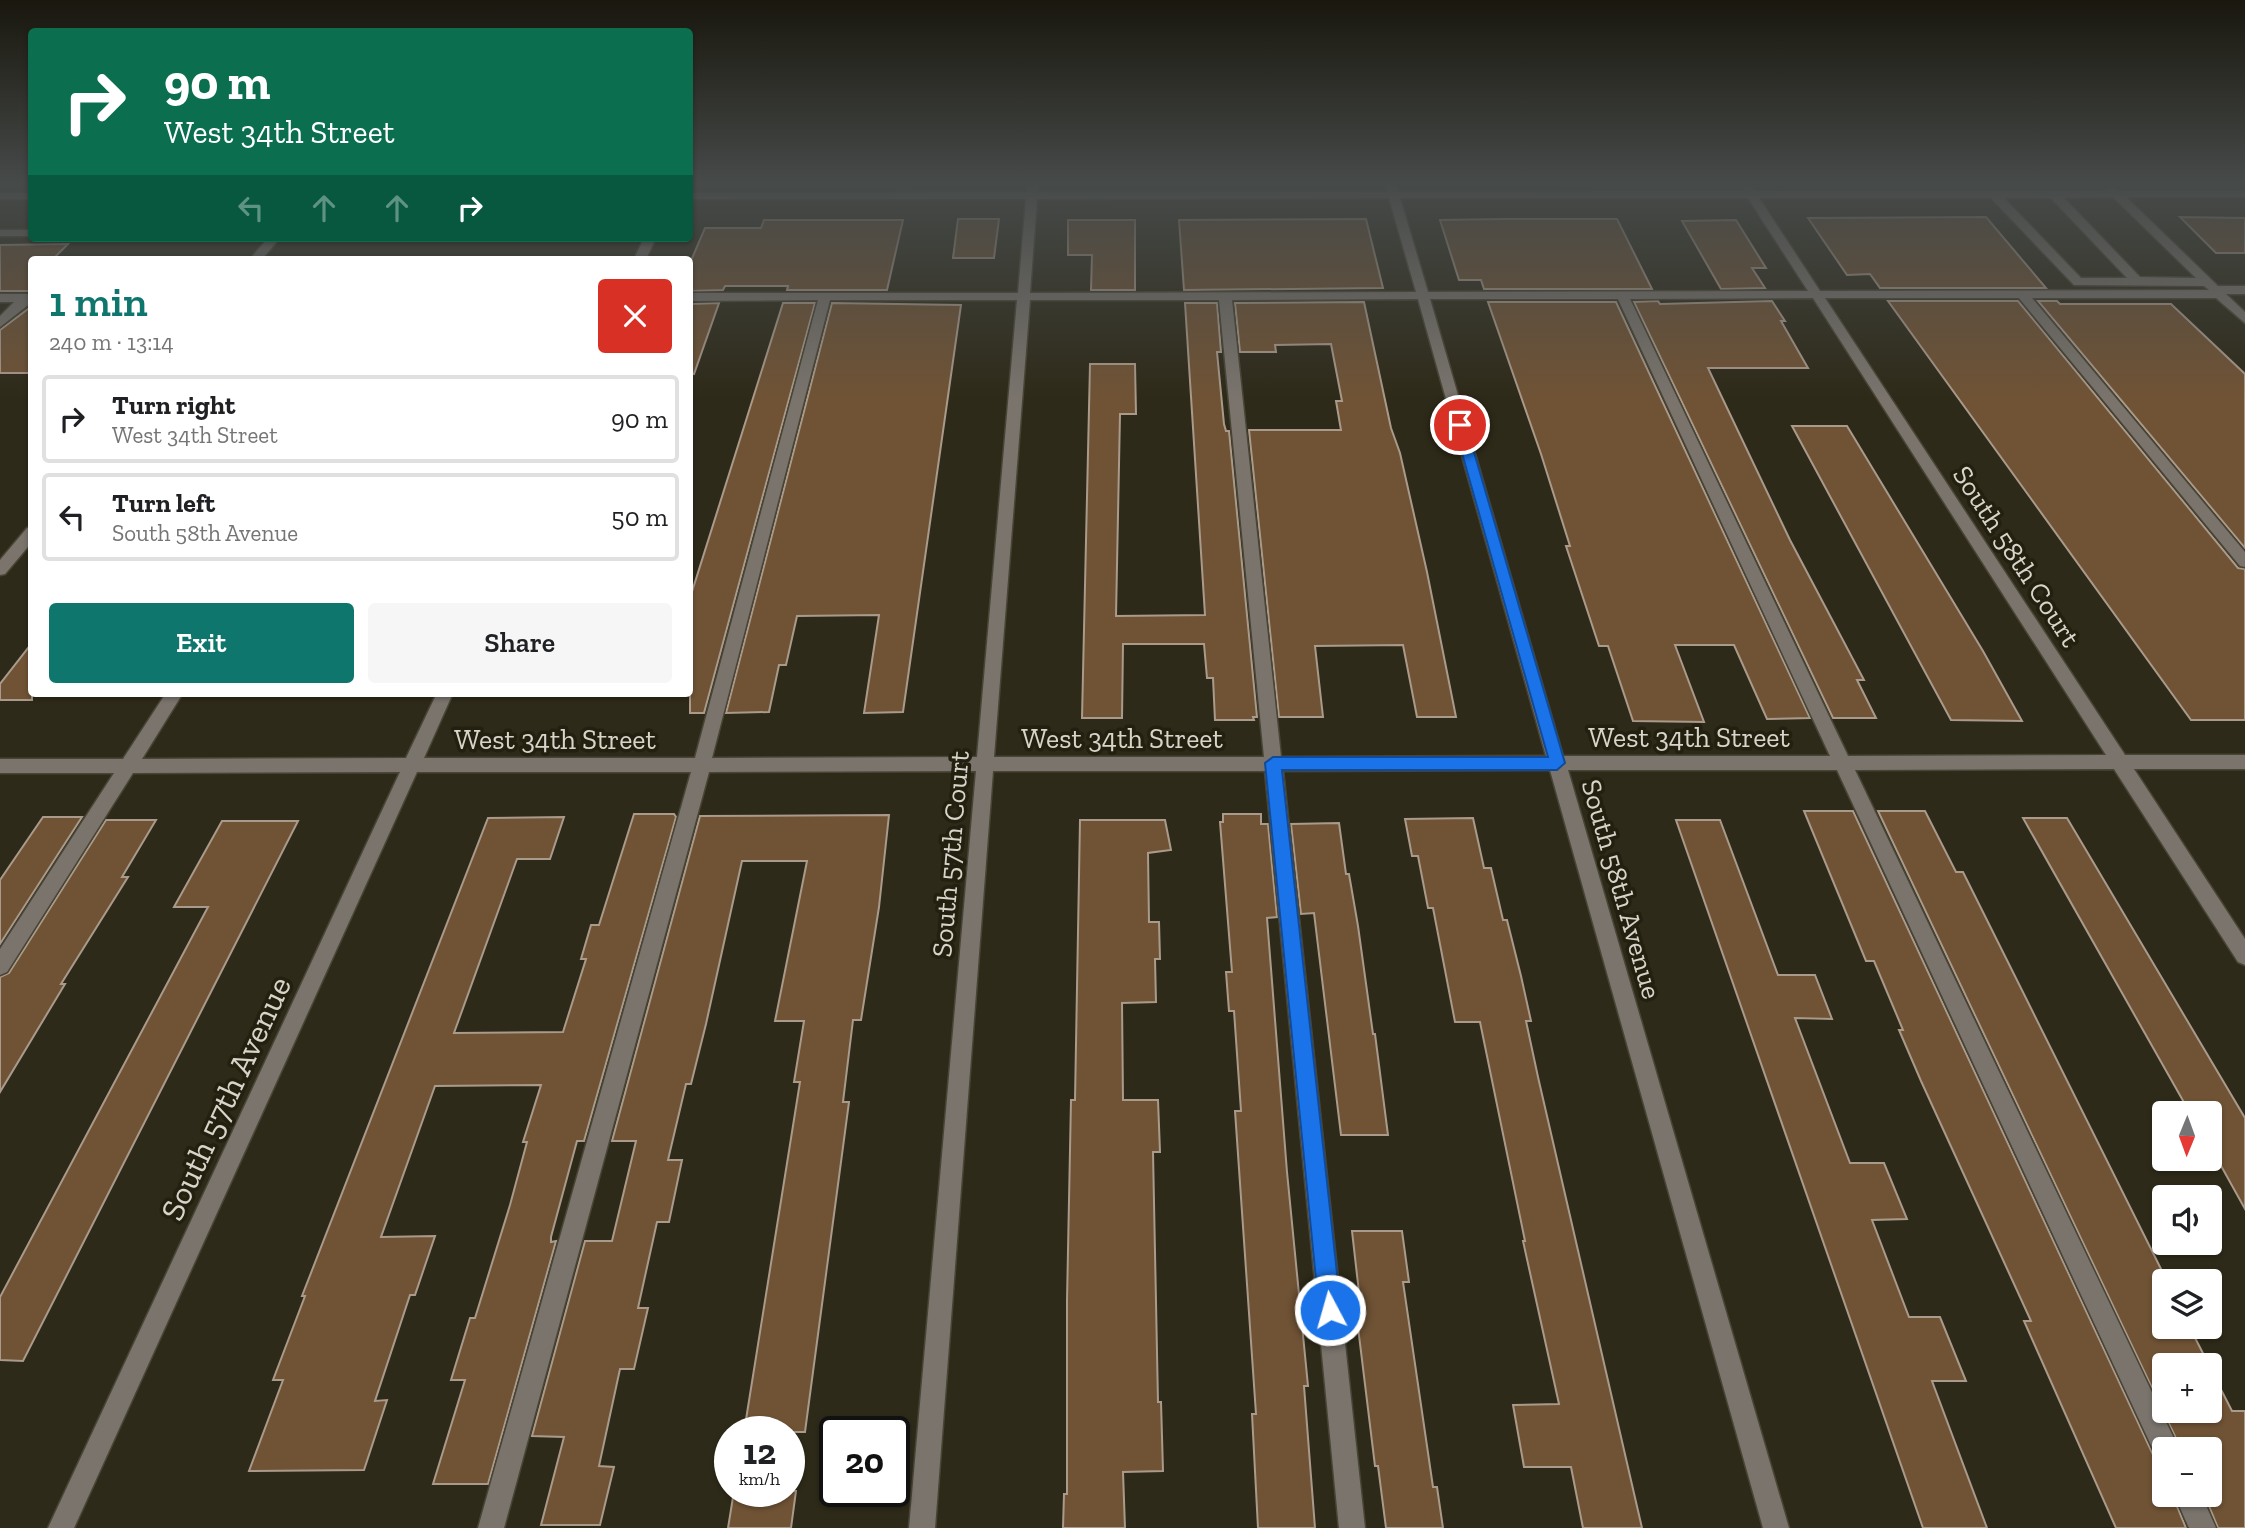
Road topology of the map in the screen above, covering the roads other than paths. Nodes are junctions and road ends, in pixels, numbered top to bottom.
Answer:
1 (1027, 256) edge
2 (1412, 256) edge
3 (1791, 256) edge
4 (2053, 256) edge
5 (2113, 256) edge
6 (2181, 256) edge
7 (2137, 281) junction
8 (2214, 288) junction
9 (2245, 290) edge
10 (2022, 294) junction
11 (1423, 295) junction
12 (1816, 295) junction
13 (825, 296) junction
14 (1024, 296) junction
15 (1225, 296) junction
16 (1622, 296) junction
17 (693, 297) edge
18 (0, 298) edge
19 (28, 298) edge
20 (2245, 319) edge
21 (0, 323) edge
22 (28, 537) edge
23 (2245, 562) edge
24 (0, 570) edge
25 (171, 697) edge
26 (443, 697) edge
27 (1842, 762) junction
28 (2120, 762) junction
29 (2245, 762) edge
30 (1273, 763) junction
31 (1557, 763) junction
32 (702, 764) junction
33 (985, 764) junction
34 (413, 765) junction
35 (0, 766) edge
36 (128, 766) junction
37 (2245, 956) edge
38 (0, 966) edge
39 (2160, 1437) edge
40 (2194, 1507) edge
41 (61, 1528) edge
42 (491, 1528) edge
43 (922, 1528) edge
44 (1352, 1528) edge
45 (1776, 1528) edge
46 (2203, 1528) edge

1 - 14 street, South 57th Court
2 - 11 street, South 58th Avenue
3 - 12 street, South 58th Court
4 - 7 street
5 - 7 street
6 - 8 street
7 - 8 street
8 - 9 street
8 - 10 street
8 - 20 street
10 - 12 street
10 - 23 street
11 - 15 street
11 - 16 street
11 - 31 street, South 58th Avenue
12 - 16 street
12 - 28 street, South 58th Court
13 - 14 street
13 - 17 street
13 - 32 street
14 - 15 street
14 - 33 street, South 57th Court
15 - 30 street
16 - 27 street
18 - 19 street
19 - 21 street
22 - 24 street
25 - 36 street
26 - 34 street, South 57th Avenue
27 - 28 street, West 34th Street
27 - 31 street, West 34th Street
27 - 39 street
28 - 29 street, West 34th Street
28 - 37 street, South 58th Court
30 - 31 street, West 34th Street
30 - 33 street, West 34th Street
30 - 44 street
31 - 45 street, South 58th Avenue
32 - 33 street, West 34th Street
32 - 34 street, West 34th Street
32 - 42 street
33 - 43 street, South 57th Court
34 - 36 street, West 34th Street
34 - 41 street, South 57th Avenue
35 - 36 street, West 34th Street
36 - 38 street
40 - 46 street

